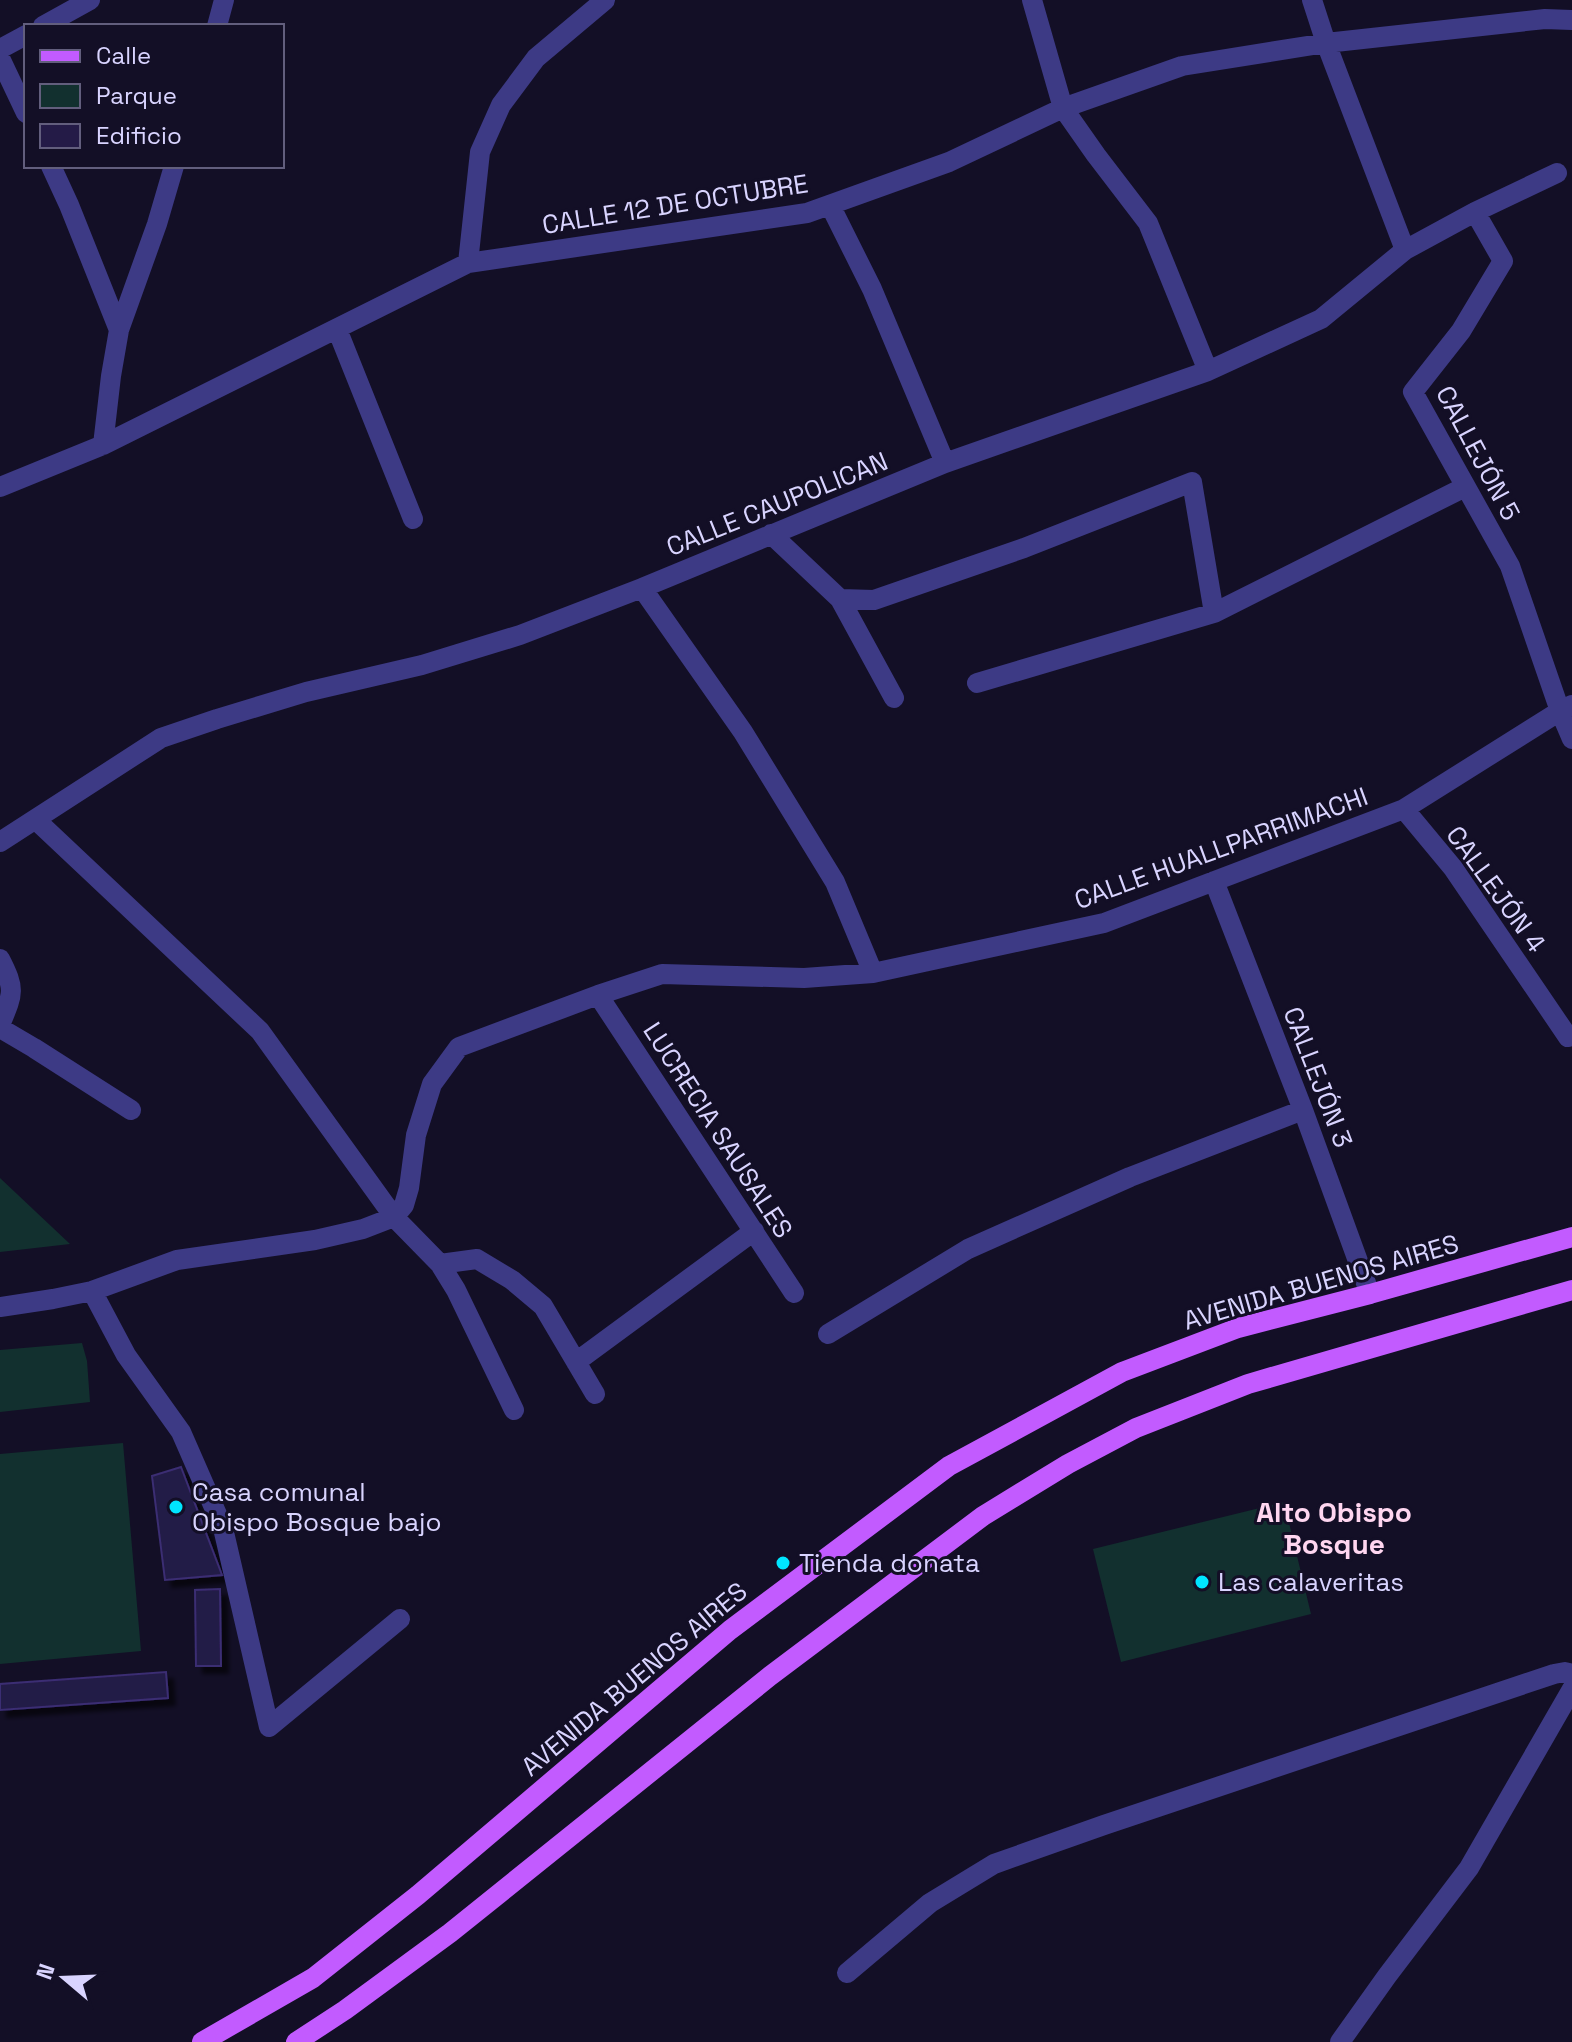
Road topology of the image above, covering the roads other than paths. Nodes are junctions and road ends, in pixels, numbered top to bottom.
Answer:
1 (90, 0) edge
2 (224, 0) edge
3 (605, 0) edge
4 (1032, 0) edge
5 (1312, 0) edge
6 (1572, 20) edge
7 (47, 24) edge
8 (218, 24) edge
9 (24, 36) edge
10 (1326, 43) junction
11 (0, 49) edge
12 (0, 58) edge
13 (1063, 108) junction
14 (24, 109) edge
15 (52, 168) edge
16 (173, 168) edge
17 (1557, 173) dead end
18 (830, 205) junction
19 (1475, 212) junction
20 (1405, 250) junction
21 (468, 263) junction
22 (337, 329) junction
23 (119, 330) junction
24 (1208, 371) junction
25 (103, 445) junction
26 (945, 463) junction
27 (0, 487) edge
28 (1465, 487) junction
29 (413, 519) dead end
30 (771, 534) junction
31 (642, 588) junction
32 (840, 599) junction
33 (1214, 613) junction
34 (977, 683) dead end
35 (894, 698) dead end
36 (1566, 708) edge
37 (1572, 739) edge
38 (1404, 809) junction
39 (36, 820) junction
40 (0, 840) edge
41 (1214, 881) junction
42 (0, 959) edge
43 (873, 973) junction
44 (598, 995) junction
45 (0, 1026) edge
46 (1572, 1036) edge
47 (131, 1110) dead end
48 (1303, 1110) junction
49 (394, 1217) junction
50 (754, 1231) junction
51 (1572, 1237) edge
52 (440, 1264) junction
53 (1572, 1290) edge
54 (92, 1291) junction
55 (794, 1293) dead end
56 (1370, 1294) junction
57 (0, 1307) edge
58 (828, 1334) dead end
59 (576, 1362) junction
60 (595, 1394) dead end
61 (514, 1410) dead end
62 (400, 1619) dead end
63 (1572, 1674) edge
64 (1572, 1689) edge
65 (847, 1973) dead end
66 (202, 2042) edge
67 (296, 2042) edge
68 (1340, 2042) edge

1 - 7 street
2 - 8 street
3 - 21 street
4 - 13 street
5 - 10 street
6 - 10 street, CALLE 12 DE OCTUBRE
9 - 11 street
10 - 13 street, CALLE 12 DE OCTUBRE
10 - 20 street
12 - 14 street
13 - 18 street, CALLE 12 DE OCTUBRE
13 - 24 street
15 - 23 street
16 - 23 street
17 - 19 street, CALLE CAUPOLICAN
18 - 21 street, CALLE 12 DE OCTUBRE
18 - 26 street
19 - 20 street, CALLE CAUPOLICAN
19 - 28 street, CALLEJÓN 5
20 - 24 street, CALLE CAUPOLICAN
21 - 22 street, CALLE 12 DE OCTUBRE
22 - 25 street, CALLE 12 DE OCTUBRE
22 - 29 street
23 - 25 street
24 - 26 street, CALLE CAUPOLICAN
25 - 27 street, CALLE 12 DE OCTUBRE
26 - 30 street, CALLE CAUPOLICAN
28 - 33 street
28 - 36 street, CALLEJÓN 5
30 - 31 street, CALLE CAUPOLICAN
30 - 32 street
31 - 39 street, CALLE CAUPOLICAN
31 - 43 street
32 - 33 street
32 - 35 street
33 - 34 street
36 - 37 street, CALLEJÓN 5
36 - 38 street, CALLE HUALLPARRIMACHI
38 - 41 street, CALLE HUALLPARRIMACHI
38 - 46 street, CALLEJÓN 4
39 - 40 street, CALLE CAUPOLICAN
39 - 49 street
41 - 43 street, CALLE HUALLPARRIMACHI
41 - 48 street, CALLEJÓN 3
42 - 45 street
43 - 44 street, CALLE HUALLPARRIMACHI
44 - 49 street, CALLE HUALLPARRIMACHI
44 - 50 street, LUCRECIA SAUSALES
45 - 47 street
48 - 56 street, CALLEJÓN 3
48 - 58 street
49 - 52 street
49 - 54 street
50 - 55 street, LUCRECIA SAUSALES
50 - 59 street
51 - 56 main road, AVENIDA BUENOS AIRES
52 - 59 street
52 - 61 street
53 - 67 main road
54 - 57 street
54 - 62 street
56 - 66 main road, AVENIDA BUENOS AIRES
59 - 60 street
63 - 65 street
64 - 68 street

